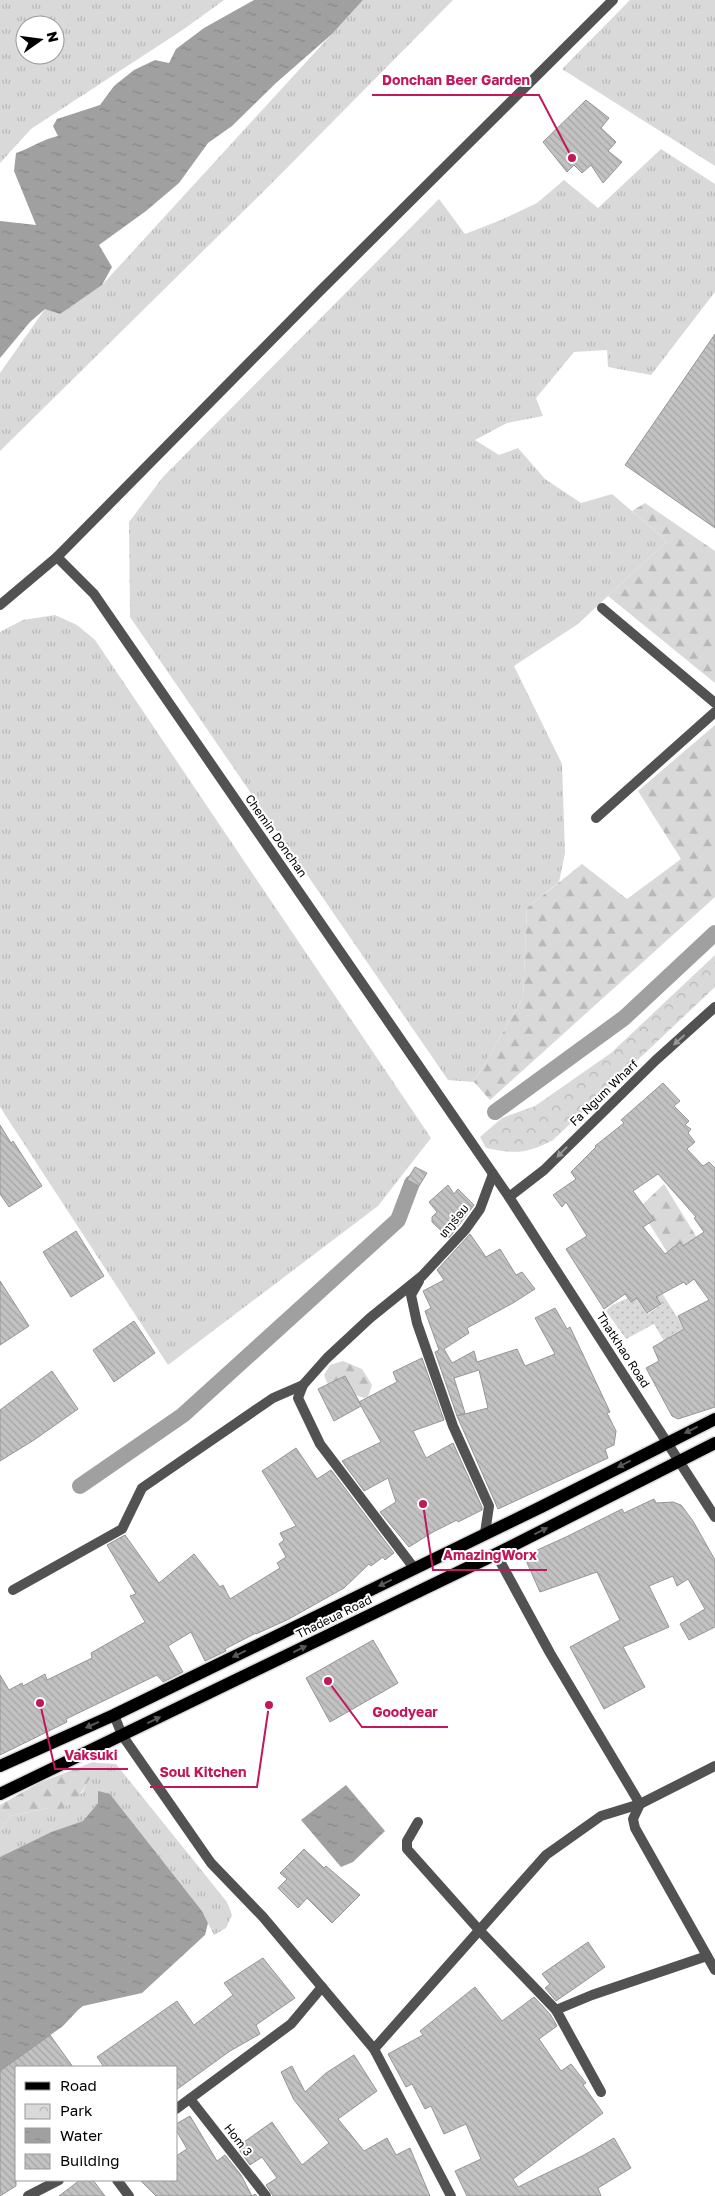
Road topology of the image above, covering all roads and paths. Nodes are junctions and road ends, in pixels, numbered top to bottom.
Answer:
1 (613, 0) edge
2 (57, 557) junction
3 (0, 605) edge
4 (602, 608) dead end
5 (715, 703) edge
6 (715, 712) edge
7 (596, 818) dead end
8 (714, 1010) edge
9 (493, 1174) junction
10 (509, 1197) junction
11 (422, 1276) junction
12 (303, 1385) junction
13 (715, 1419) edge
14 (668, 1442) junction
15 (715, 1443) edge
16 (679, 1461) junction
17 (715, 1517) edge
18 (485, 1533) junction
19 (496, 1554) junction
20 (414, 1568) junction
21 (13, 1590) dead end
22 (114, 1715) junction
23 (122, 1735) junction
24 (0, 1766) edge
25 (715, 1766) edge
26 (0, 1794) edge
27 (640, 1804) junction
28 (418, 1822) dead end
29 (480, 1931) junction
30 (707, 1956) junction
31 (715, 1970) edge
32 (322, 1987) junction
33 (556, 2010) junction
34 (374, 2049) junction
35 (600, 2092) dead end
36 (190, 2099) junction
37 (178, 2108) edge
38 (57, 2181) edge
39 (119, 2181) edge
40 (28, 2196) edge
41 (129, 2196) edge
42 (266, 2196) edge
43 (451, 2196) edge

1 - 2 street
2 - 3 street
2 - 9 street, Chemin Donchan
4 - 5 street
6 - 7 street
8 -> 10 street, Fa Ngum Wharf
9 - 10 street, Chemin Donchan
9 - 11 street, ທາງຮ່ອມ
10 - 14 street, Thatkhao Road
11 - 12 street
11 - 18 street
12 - 20 street
12 - 21 street
13 -> 14 main road, Thadeua Road
14 - 16 street, Thatkhao Road
14 -> 18 main road, Thadeua Road
15 - 16 main road, Thadeua Road
16 - 17 street, Thatkhao Road
19 -> 16 main road, Thadeua Road
18 - 20 main road, Thadeua Road
23 -> 19 main road, Thadeua Road
19 - 27 street
20 -> 22 main road, Thadeua Road
22 - 23 street
22 -> 24 main road, Thadeua Road
23 - 26 main road, Thadeua Road
23 - 32 street
25 - 27 street
27 - 29 street
27 - 30 street
28 - 29 street
29 - 33 street
29 - 34 street
30 - 31 street
30 - 33 street
32 - 34 street
32 - 36 street
33 - 35 street
34 - 43 street
36 - 37 street
36 - 42 street, Hom 3
38 - 40 street
39 - 41 street

